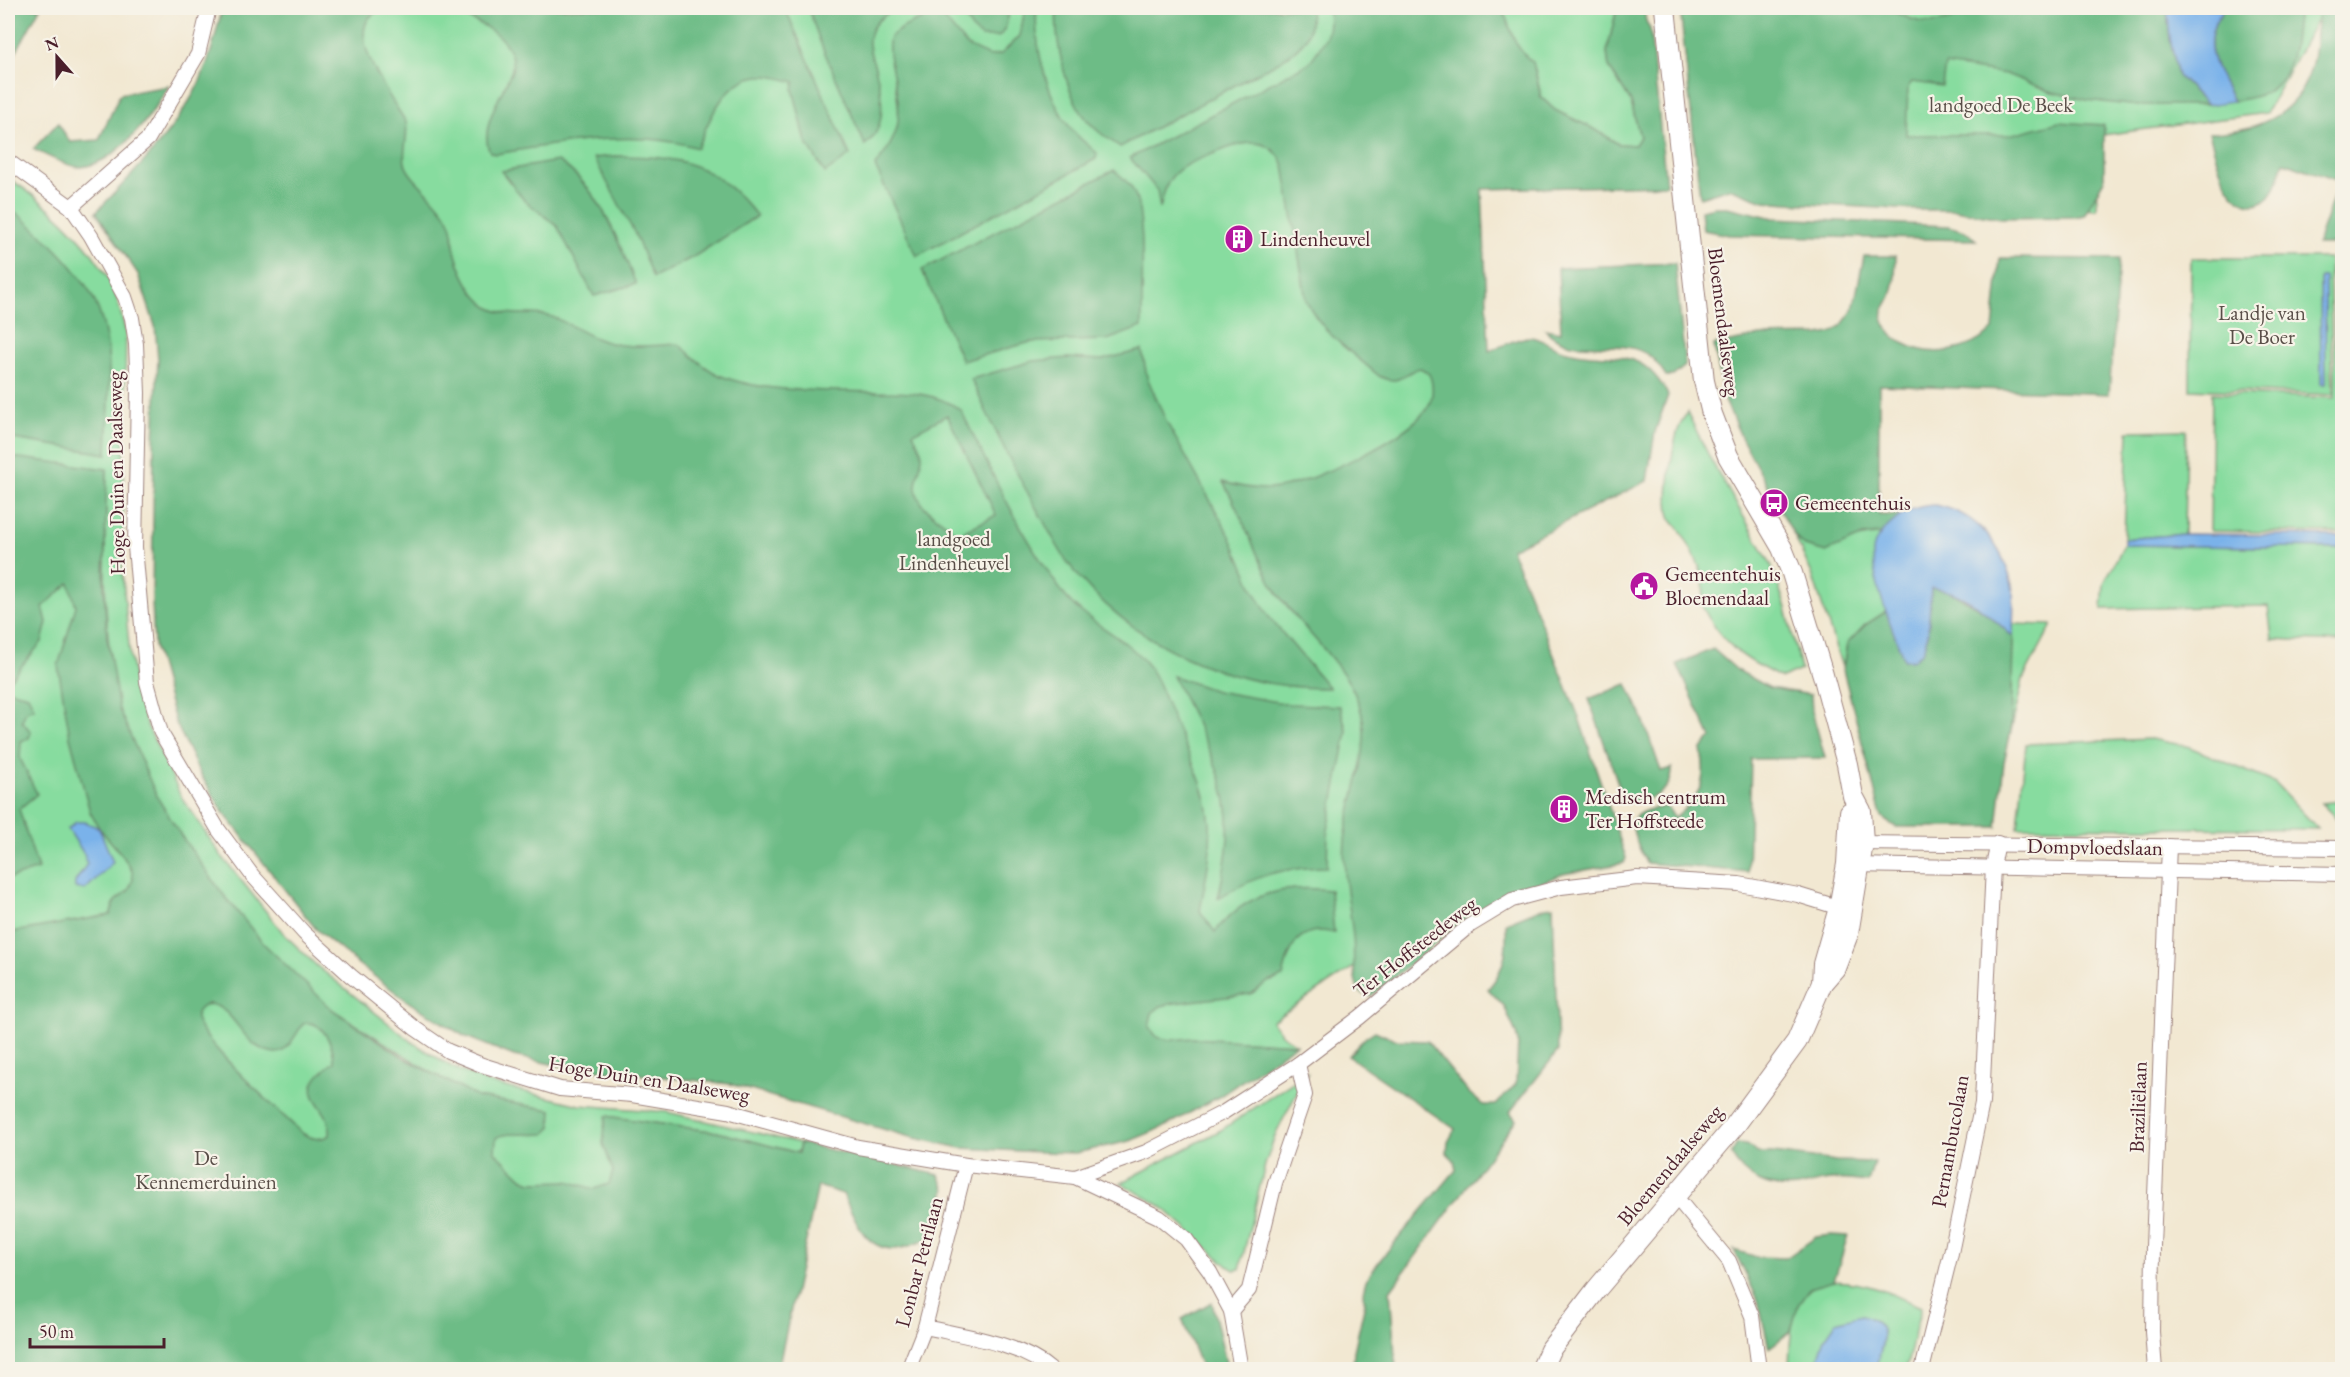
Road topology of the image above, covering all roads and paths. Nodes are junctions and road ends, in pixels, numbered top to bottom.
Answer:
1 (209, 8) edge
2 (1665, 8) edge
3 (8, 161) edge
4 (71, 207) junction
5 (1856, 843) junction
6 (1998, 843) junction
7 (2169, 846) junction
8 (2343, 848) edge
9 (1853, 865) junction
10 (1993, 866) junction
11 (2168, 870) junction
12 (2343, 874) edge
13 (1846, 910) junction
14 (1298, 1064) junction
15 (966, 1165) junction
16 (1035, 1174) joint
17 (1075, 1177) junction
18 (1676, 1197) junction
19 (1231, 1311) junction
20 (925, 1327) junction
21 (908, 1370) edge
22 (1051, 1370) edge
23 (1241, 1370) edge
24 (1541, 1370) edge
25 (1759, 1370) edge
26 (1922, 1370) edge
27 (2155, 1370) edge

1 - 4 street
2 - 5 street, Bloemendaalseweg
3 - 4 street, Hoge Duin en Daalseweg
4 - 15 street, Hoge Duin en Daalseweg
5 - 6 street, Dompvloedslaan
5 - 9 street, Bloemendaalseweg
6 - 7 street, Dompvloedslaan
6 - 10 street, Pernambucolaan
7 - 8 street, Dompvloedslaan
7 - 11 street, Braziliëlaan
9 - 10 street, Dompvloedslaan
9 - 13 street, Bloemendaalseweg
10 - 11 street, Dompvloedslaan
10 - 26 street, Pernambucolaan
11 - 12 street, Dompvloedslaan
11 - 27 street, Braziliëlaan
13 - 14 street, Ter Hoffsteedeweg
13 - 18 street, Bloemendaalseweg
14 - 17 street, Ter Hoffsteedeweg
14 - 19 street
15 - 16 street, Hoge Duin en Daalseweg
15 - 20 street, Lonbar Petrilaan
16 - 17 street, Ter Hoffsteedeweg
17 - 19 street, Ter Hoffsteedeweg
18 - 24 street, Bloemendaalseweg
18 - 25 street
19 - 23 street, Ter Hoffsteedeweg
20 - 21 street, Lonbar Petrilaan
20 - 22 street

